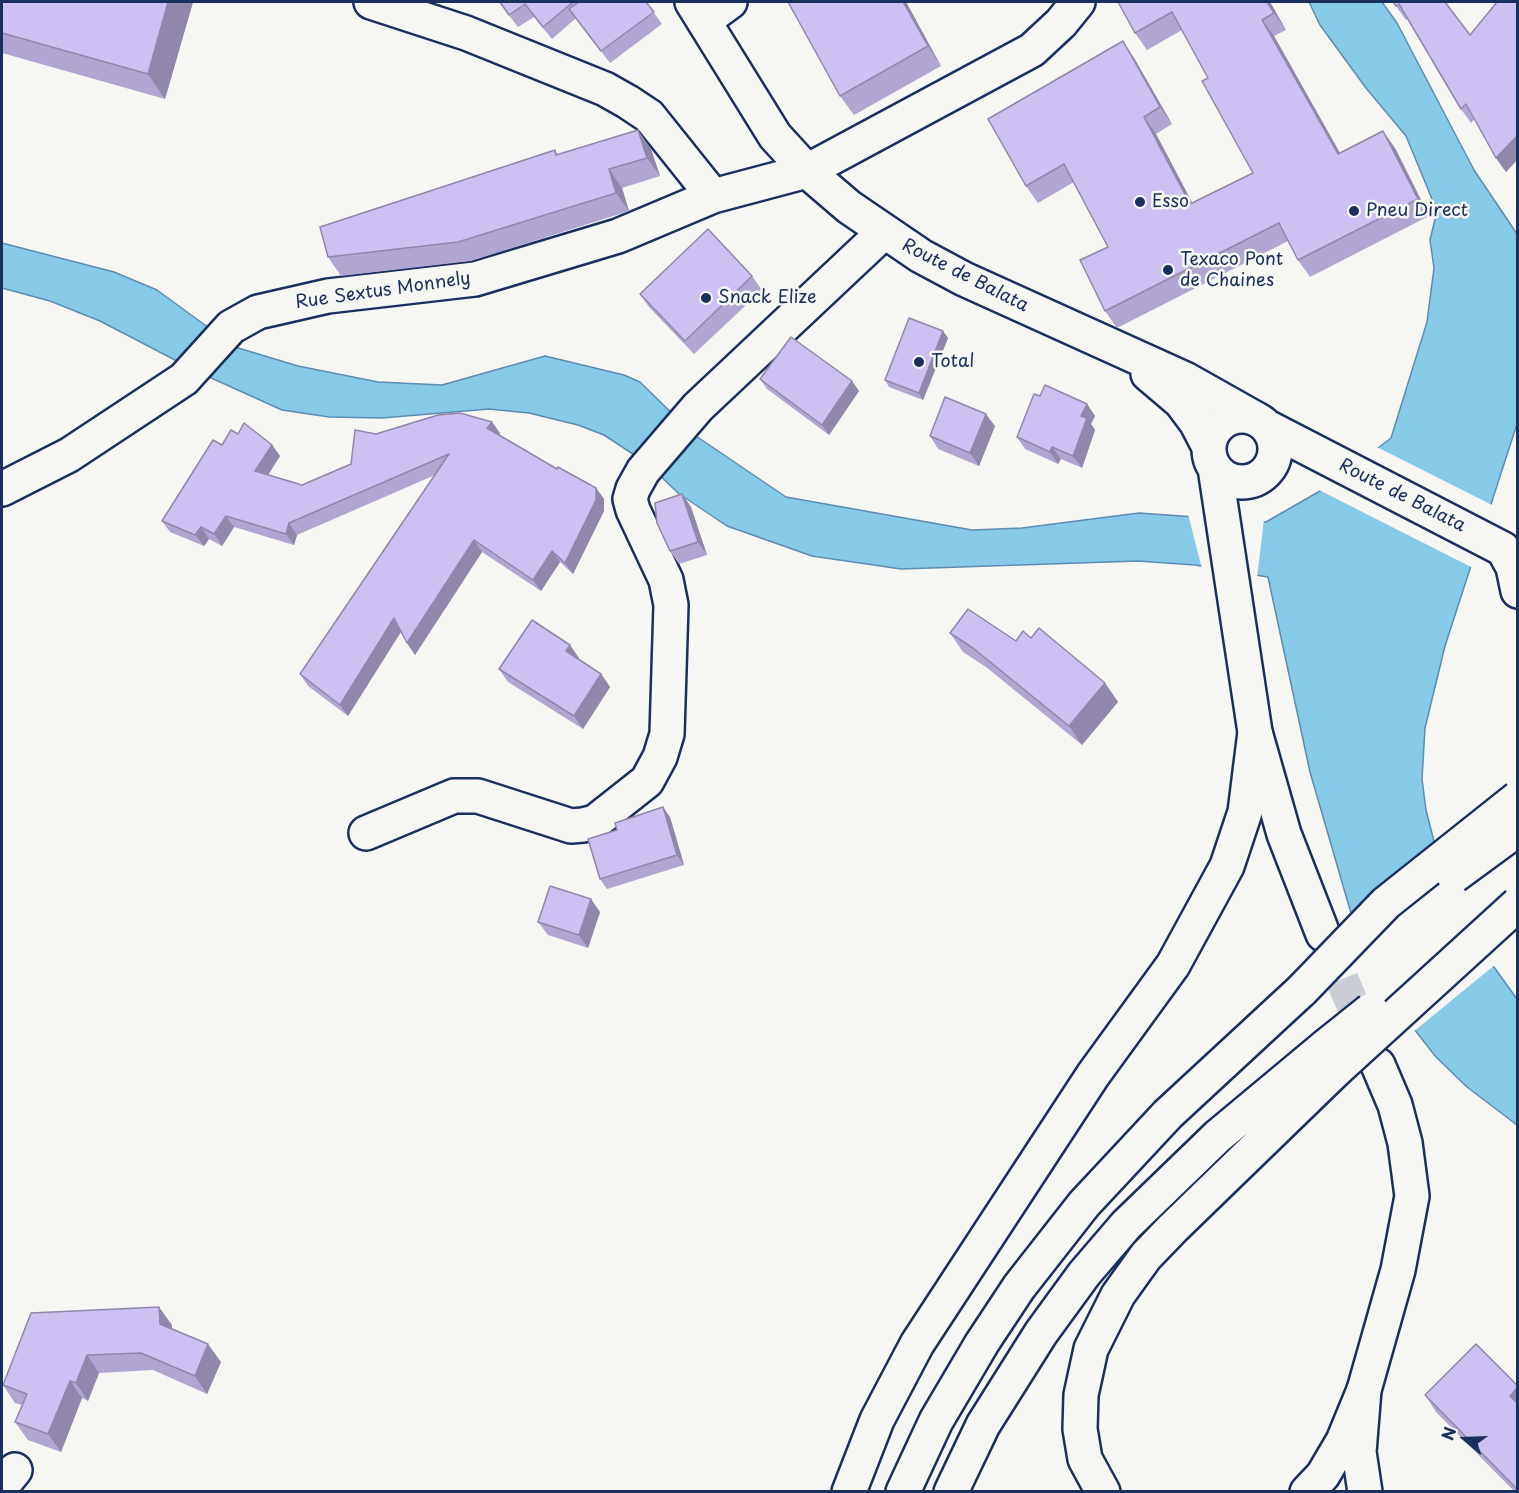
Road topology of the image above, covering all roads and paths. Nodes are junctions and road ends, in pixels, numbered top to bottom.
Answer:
1 (371, 2) edge
2 (730, 2) edge
3 (1078, 2) edge
4 (698, 11) edge
5 (807, 171) junction
6 (713, 196) junction
7 (884, 232) junction
8 (1116, 349) junction
9 (1262, 423) junction
10 (1212, 458) junction
11 (2, 489) edge
12 (1503, 544) edge
13 (1518, 591) edge
14 (1256, 732) junction
15 (1518, 798) edge
16 (1518, 829) edge
17 (366, 833) dead end
18 (1518, 893) edge
19 (1518, 904) edge
20 (1323, 934) tunnel mouth
21 (1302, 990) junction
22 (1331, 1058) junction
23 (1378, 1065) tunnel mouth
24 (1364, 1390) junction
25 (849, 1491) edge
26 (903, 1491) edge
27 (951, 1491) edge
28 (1103, 1491) edge
29 (1307, 1491) edge
30 (1365, 1491) edge

1 - 6 main road
2 - 4 main road
3 - 5 main road, Rue Sextus Monnely
4 - 5 main road, Route de Balata
5 - 6 main road, Rue Sextus Monnely
5 - 7 main road, Route de Balata
6 - 11 main road, Rue Sextus Monnely
7 - 8 main road, Route de Balata
7 - 17 main road
8 - 9 main road, Route de Balata
8 - 10 main road
9 - 10 main road
9 - 10 main road
9 - 12 main road, Route de Balata
10 - 14 main road
12 - 13 main road
14 - 20 main road
14 - 25 main road
15 - 21 main road, bridge
16 - 21 main road, bridge
18 - 22 main road, bridge
19 - 22 main road, bridge
21 - 26 main road
22 - 27 main road
22 - 28 main road
23 - 24 main road
24 - 29 main road
24 - 30 main road

